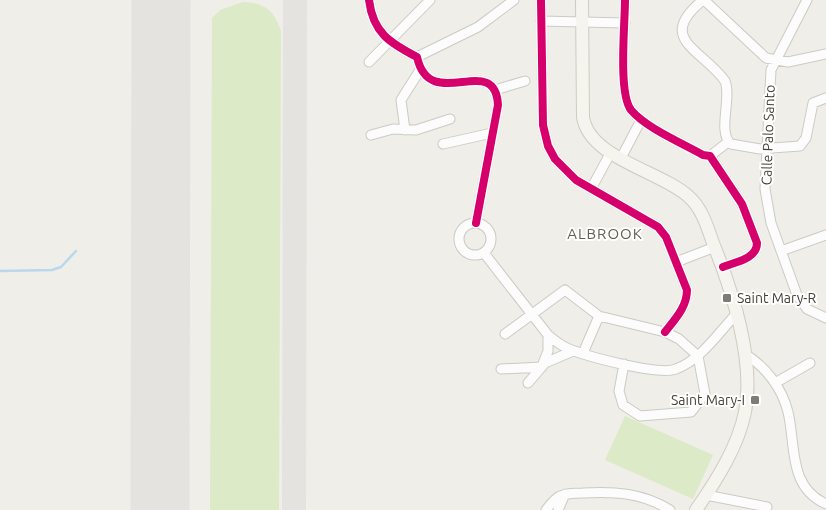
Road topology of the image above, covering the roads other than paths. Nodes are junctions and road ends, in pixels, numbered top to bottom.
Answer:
1 (370, 0) edge
2 (430, 0) edge
3 (514, 0) edge
4 (541, 0) edge
5 (582, 0) edge
6 (625, 0) edge
7 (703, 0) edge
8 (807, 0) edge
9 (541, 21) junction
10 (582, 22) junction
11 (625, 24) junction
12 (389, 41) junction
13 (826, 54) edge
14 (417, 57) junction
15 (774, 61) junction
16 (368, 62) dead end
17 (420, 70) junction
18 (525, 81) dead end
19 (495, 90) junction
20 (826, 98) edge
21 (450, 119) dead end
22 (641, 120) junction
23 (404, 130) junction
24 (492, 133) junction
25 (371, 135) dead end
26 (728, 142) junction
27 (443, 144) dead end
28 (766, 149) junction
29 (616, 155) junction
30 (710, 156) junction
31 (592, 189) junction
32 (476, 223) junction
33 (826, 235) edge
34 (715, 247) junction
35 (781, 251) junction
36 (484, 253) junction
37 (676, 262) junction
38 (722, 267) junction
39 (738, 312) junction
40 (532, 313) junction
41 (599, 316) junction
42 (826, 318) edge
43 (665, 332) junction
44 (505, 334) dead end
45 (548, 335) junction
46 (573, 351) junction
47 (583, 353) junction
48 (745, 354) junction
49 (698, 356) junction
50 (810, 363) dead end
51 (624, 364) junction
52 (542, 367) junction
53 (501, 369) dead end
54 (528, 383) dead end
55 (775, 383) junction
56 (565, 494) junction
57 (706, 495) junction
58 (826, 504) edge
59 (767, 506) dead end
60 (546, 510) edge
61 (558, 510) edge
62 (670, 510) edge
63 (696, 510) edge

1 - 12 street
2 - 12 street
3 - 14 street
4 - 9 street
5 - 10 main road
6 - 11 street
7 - 15 street
7 - 26 street
8 - 15 street, Calle Palo Santo
9 - 10 street
9 - 31 street
10 - 11 street
10 - 29 main road
11 - 22 street
12 - 14 street
12 - 16 street
13 - 15 street
14 - 17 street
15 - 28 street, Calle Palo Santo
17 - 19 street
17 - 23 street
18 - 19 street
19 - 24 street
20 - 28 street
21 - 23 street
22 - 29 street
22 - 30 street
23 - 25 street
24 - 27 street
24 - 32 street
26 - 28 street
26 - 30 street
28 - 35 street, Calle Palo Santo
29 - 31 street
29 - 34 main road
30 - 38 street
31 - 37 street
32 - 36 street
32 - 36 street
33 - 35 street
34 - 37 street
34 - 38 main road
35 - 42 street, Calle Palo Santo
36 - 40 street
37 - 43 street
38 - 39 main road
39 - 48 main road
39 - 49 street
40 - 41 street
40 - 44 street
40 - 45 street
41 - 43 street
41 - 47 street
43 - 49 street
45 - 46 street
45 - 52 street
46 - 47 street
46 - 52 street
47 - 51 street
48 - 55 street
48 - 57 main road
49 - 51 street
49 - 51 street
50 - 55 street
52 - 53 street
52 - 54 street
55 - 58 street
56 - 60 street
56 - 61 street
56 - 62 street
57 - 59 street
57 - 63 main road

